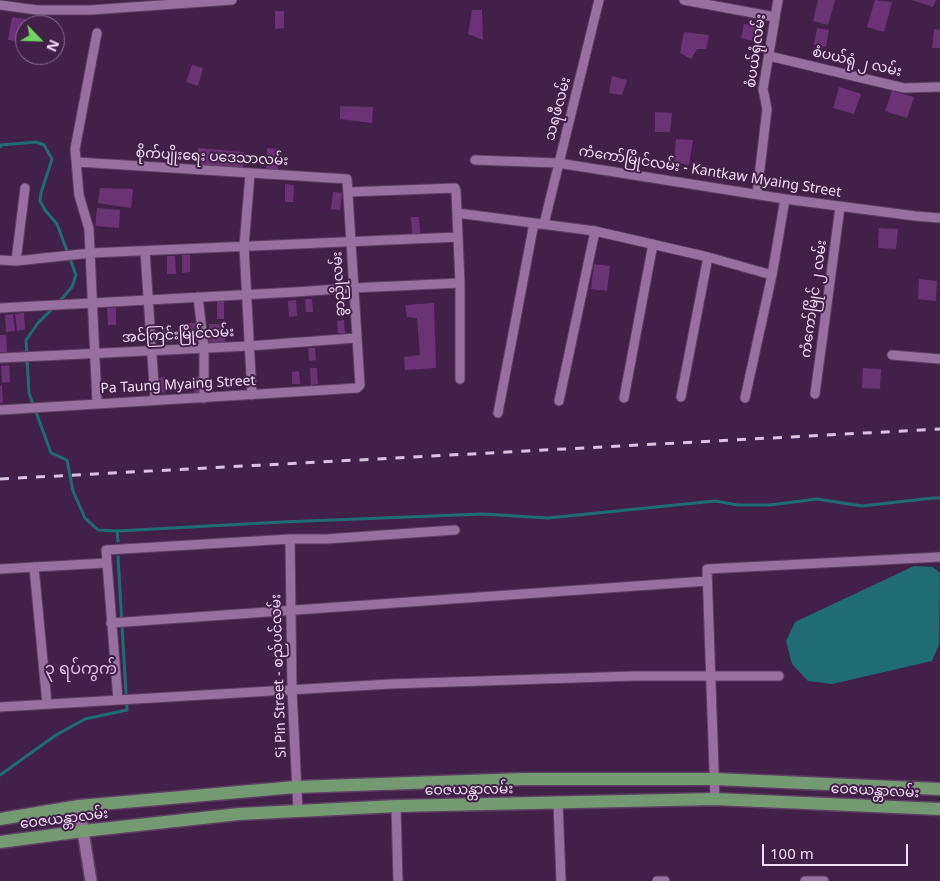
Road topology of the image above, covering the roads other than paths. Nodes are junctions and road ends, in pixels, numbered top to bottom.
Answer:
1 (70, 0) edge
2 (232, 0) edge
3 (599, 0) edge
4 (684, 0) edge
5 (778, 0) edge
6 (211, 1) edge
7 (158, 3) edge
8 (0, 5) edge
9 (70, 10) junction
10 (774, 17) junction
11 (97, 33) dead end
12 (769, 56) junction
13 (940, 87) edge
14 (475, 160) dead end
15 (77, 162) junction
16 (558, 163) junction
17 (250, 174) junction
18 (345, 178) joint
19 (25, 188) dead end
20 (349, 192) junction
21 (757, 194) junction
22 (785, 199) junction
23 (840, 207) junction
24 (457, 213) junction
25 (940, 218) edge
26 (539, 224) junction
27 (594, 231) junction
28 (458, 237) junction
29 (351, 241) junction
30 (653, 244) junction
31 (244, 246) junction
32 (145, 251) junction
33 (91, 253) junction
34 (708, 257) junction
35 (0, 260) edge
36 (16, 261) junction
37 (772, 274) junction
38 (460, 283) junction
39 (353, 288) junction
40 (246, 294) junction
41 (198, 297) junction
42 (148, 299) junction
43 (93, 302) junction
44 (0, 308) edge
45 (356, 338) junction
46 (249, 346) junction
47 (204, 348) junction
48 (152, 350) junction
49 (96, 353) junction
50 (892, 354) dead end
51 (0, 358) edge
52 (940, 359) edge
53 (460, 378) dead end
54 (357, 388) joint
55 (815, 394) dead end
56 (252, 395) junction
57 (681, 397) dead end
58 (204, 398) junction
59 (624, 398) dead end
60 (745, 398) dead end
61 (155, 400) junction
62 (559, 401) dead end
63 (97, 403) junction
64 (0, 410) edge
65 (498, 413) dead end
66 (455, 530) dead end
67 (290, 539) junction
68 (940, 556) edge
69 (106, 563) junction
70 (34, 567) junction
71 (0, 569) edge
72 (707, 581) junction
73 (290, 610) junction
74 (111, 623) junction
75 (711, 675) junction
76 (779, 676) dead end
77 (292, 690) junction
78 (118, 700) junction
79 (46, 704) junction
80 (0, 707) edge
81 (715, 779) junction
82 (296, 787) junction
83 (940, 789) edge
84 (715, 799) junction
85 (558, 803) junction
86 (78, 806) junction
87 (396, 806) junction
88 (940, 809) edge
89 (298, 811) junction
90 (0, 818) edge
91 (83, 830) junction
92 (0, 842) edge
93 (91, 881) edge
94 (398, 881) edge
95 (561, 881) edge
96 (657, 881) edge
97 (665, 881) edge
98 (805, 881) edge
99 (824, 881) edge

1 - 9 street
2 - 6 street
3 - 16 street, သရဖီလမ်း
4 - 10 street
5 - 10 street, စံပယ်ရုံလမ်း
6 - 7 street
7 - 9 street
8 - 9 street
10 - 12 street, စံပယ်ရုံလမ်း
11 - 15 street
12 - 13 street, စံပယ်ရုံ ၂ လမ်း
12 - 21 street, စံပယ်ရုံလမ်း
14 - 16 street, ကံကော်မြိုင်လမ်း - Kantkaw Myaing Street
15 - 17 street, စိုက်ပျိုးရေး ပဒေသာလမ်း
15 - 33 street
16 - 21 street, ကံကော်မြိုင်လမ်း - Kantkaw Myaing Street
16 - 26 street, သရဖီလမ်း
17 - 18 street, စိုက်ပျိုးရေး ပဒေသာလမ်း
17 - 31 street
18 - 20 street, ခွာညိုလမ်း
19 - 36 street
20 - 24 street
20 - 29 street, ခွာညိုလမ်း
21 - 22 street, ကံကော်မြိုင်လမ်း - Kantkaw Myaing Street
22 - 23 street, ကံကော်မြိုင်လမ်း - Kantkaw Myaing Street
22 - 37 street
23 - 25 street, ကံကော်မြိုင်လမ်း - Kantkaw Myaing Street
23 - 55 street, ကံကော်မြိုင် ၂ လမ်း
24 - 26 street
24 - 28 street
26 - 27 street
26 - 65 street, သရဖီလမ်း
27 - 30 street
27 - 62 street
28 - 29 street
28 - 38 street
29 - 31 street
29 - 39 street, ခွာညိုလမ်း
30 - 34 street
30 - 59 street
31 - 32 street
31 - 40 street
32 - 33 street
32 - 42 street
33 - 36 street
33 - 43 street
34 - 37 street
34 - 57 street
35 - 36 street
37 - 60 street
38 - 39 street
38 - 53 street
39 - 40 street
39 - 45 street, ခွာညိုလမ်း
40 - 41 street
40 - 46 street
41 - 42 street
41 - 47 street
42 - 43 street
42 - 48 street
43 - 44 street
43 - 49 street
45 - 46 street, အင်ကြင်းမြိုင်လမ်း
45 - 54 street, ခွာညိုလမ်း
46 - 47 street, အင်ကြင်းမြိုင်လမ်း
46 - 56 street
47 - 48 street, အင်ကြင်းမြိုင်လမ်း
47 - 58 street
48 - 49 street, အင်ကြင်းမြိုင်လမ်း
48 - 61 street
49 - 51 street, အင်ကြင်းမြိုင်လမ်း
49 - 63 street
50 - 52 street
54 - 56 street, Pa Taung Myaing Street
56 - 58 street, Pa Taung Myaing Street
58 - 61 street, Pa Taung Myaing Street
61 - 63 street, Pa Taung Myaing Street
63 - 64 street, Pa Taung Myaing Street
66 - 67 street
67 - 69 street
67 - 73 street, Si Pin Street - စည်ပင်လမ်း
68 - 72 street
69 - 70 street
69 - 74 street
70 - 71 street
70 - 79 street
72 - 73 street
72 - 75 street
73 - 74 street
73 - 77 street, Si Pin Street - စည်ပင်လမ်း
74 - 78 street
75 - 76 street
75 - 77 street
75 - 81 street
77 - 78 street
77 - 82 street, Si Pin Street - စည်ပင်လမ်း
78 - 79 street
79 - 80 street
81 - 82 main road, ဝေဇယန္တာလမ်း
81 - 83 main road, ဝေဇယန္တာလမ်း
81 - 84 street
82 - 86 main road, ဝေဇယန္တာလမ်း
82 - 89 street, Si Pin Street - စည်ပင်လမ်း
84 - 85 main road, ဝေဇယန္တာလမ်း
84 - 88 main road, ဝေဇယန္တာလမ်း
85 - 87 main road, ဝေဇယန္တာလမ်း
85 - 95 street
86 - 90 main road, ဝေဇယန္တာလမ်း
86 - 91 main road
87 - 89 main road, ဝေဇယန္တာလမ်း
87 - 94 street
89 - 91 main road, ဝေဇယန္တာလမ်း
91 - 92 main road, ဝေဇယန္တာလမ်း
91 - 93 main road
96 - 97 street
98 - 99 street

